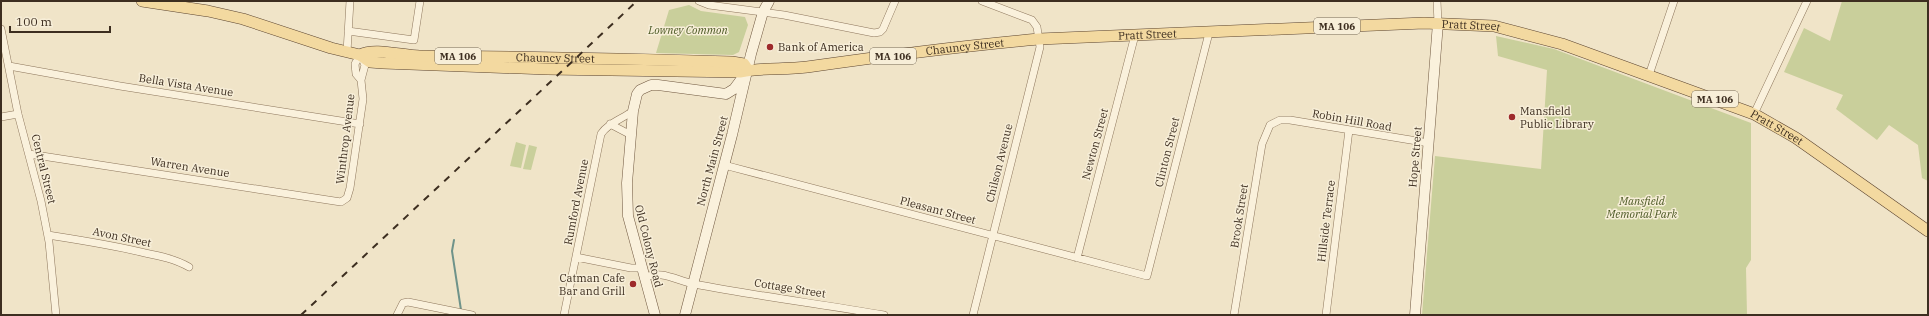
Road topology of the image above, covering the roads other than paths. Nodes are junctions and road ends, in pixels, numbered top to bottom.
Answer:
1 (142, 1) edge
2 (350, 1) edge
3 (420, 1) edge
4 (700, 1) edge
5 (769, 1) edge
6 (896, 1) edge
7 (982, 1) edge
8 (1437, 1) edge
9 (1674, 1) edge
10 (1807, 1) edge
11 (763, 12) junction
12 (1438, 23) junction
13 (1, 29) edge
14 (348, 31) junction
15 (1209, 33) junction
16 (1135, 35) junction
17 (1039, 40) junction
18 (347, 52) junction
19 (360, 55) junction
20 (9, 66) junction
21 (748, 70) junction
22 (1649, 75) junction
23 (726, 94) junction
24 (633, 111) junction
25 (18, 114) junction
26 (1754, 114) junction
27 (1, 117) edge
28 (735, 120) junction
29 (1273, 123) joint
30 (360, 124) junction
31 (610, 124) junction
32 (1349, 130) junction
33 (631, 135) junction
34 (1429, 143) junction
35 (29, 154) junction
36 (724, 165) junction
37 (346, 201) joint
38 (1928, 231) edge
39 (48, 235) junction
40 (992, 236) junction
41 (576, 257) junction
42 (1077, 258) junction
43 (189, 267) dead end
44 (643, 273) junction
45 (1147, 276) joint
46 (693, 284) junction
47 (471, 314) edge
48 (56, 315) edge
49 (397, 315) edge
50 (564, 315) edge
51 (655, 315) edge
52 (685, 315) edge
53 (884, 315) edge
54 (973, 315) edge
55 (1234, 315) edge
56 (1326, 315) edge
57 (1415, 315) edge

1 - 18 main road, Chauncy Street / MA 106
2 - 14 street
3 - 14 street
4 - 11 street
5 - 11 main road, North Main Street
6 - 11 street
7 - 17 street
8 - 12 street, Hope Street
9 - 22 street
10 - 26 street
11 - 21 main road, North Main Street
12 - 15 main road, Pratt Street / MA 106
12 - 22 main road, Pratt Street / MA 106
12 - 34 main road, Hope Street
13 - 20 street, Central Street
14 - 18 street
15 - 16 main road, Pratt Street / MA 106
15 - 45 street, Clinton Street
16 - 17 main road, Pratt Street / MA 106
16 - 42 street, Newton Street
17 - 21 main road, Chauncy Street / MA 106
17 - 40 street, Chilson Avenue
18 - 19 main road, Chauncy Street / MA 106
19 - 21 main road, Chauncy Street / MA 106
19 - 30 street, Winthrop Avenue
20 - 25 street, Central Street
20 - 30 street, Bella Vista Avenue
21 - 23 main road
21 - 28 main road, North Main Street
22 - 26 main road, Pratt Street / MA 106
23 - 24 main road, Old Colony Road
23 - 28 main road
24 - 31 street
24 - 33 main road, Old Colony Road
25 - 27 street
25 - 35 street, Central Street
26 - 38 main road, Pratt Street / MA 106
28 - 36 main road, North Main Street
29 - 32 street, Robin Hill Road
29 - 55 street, Brook Street
30 - 37 street, Winthrop Avenue
31 - 33 street
31 - 41 street, Rumford Avenue
32 - 34 street, Robin Hill Road
32 - 56 street, Hillside Terrace
33 - 44 main road, Old Colony Road
34 - 57 main road, Hope Street
35 - 37 street, Warren Avenue
35 - 39 street, Central Street
36 - 40 street, Pleasant Street
36 - 46 main road, North Main Street
39 - 43 street, Avon Street
39 - 48 street, Central Street
40 - 42 street, Pleasant Street
40 - 54 street, Chilson Avenue
41 - 44 street, Cottage Street
41 - 50 street, Rumford Avenue
42 - 45 street, Pleasant Street
44 - 46 street, Cottage Street
44 - 51 main road, Old Colony Road
46 - 52 main road, North Main Street
46 - 53 street, Cottage Street
47 - 49 street

